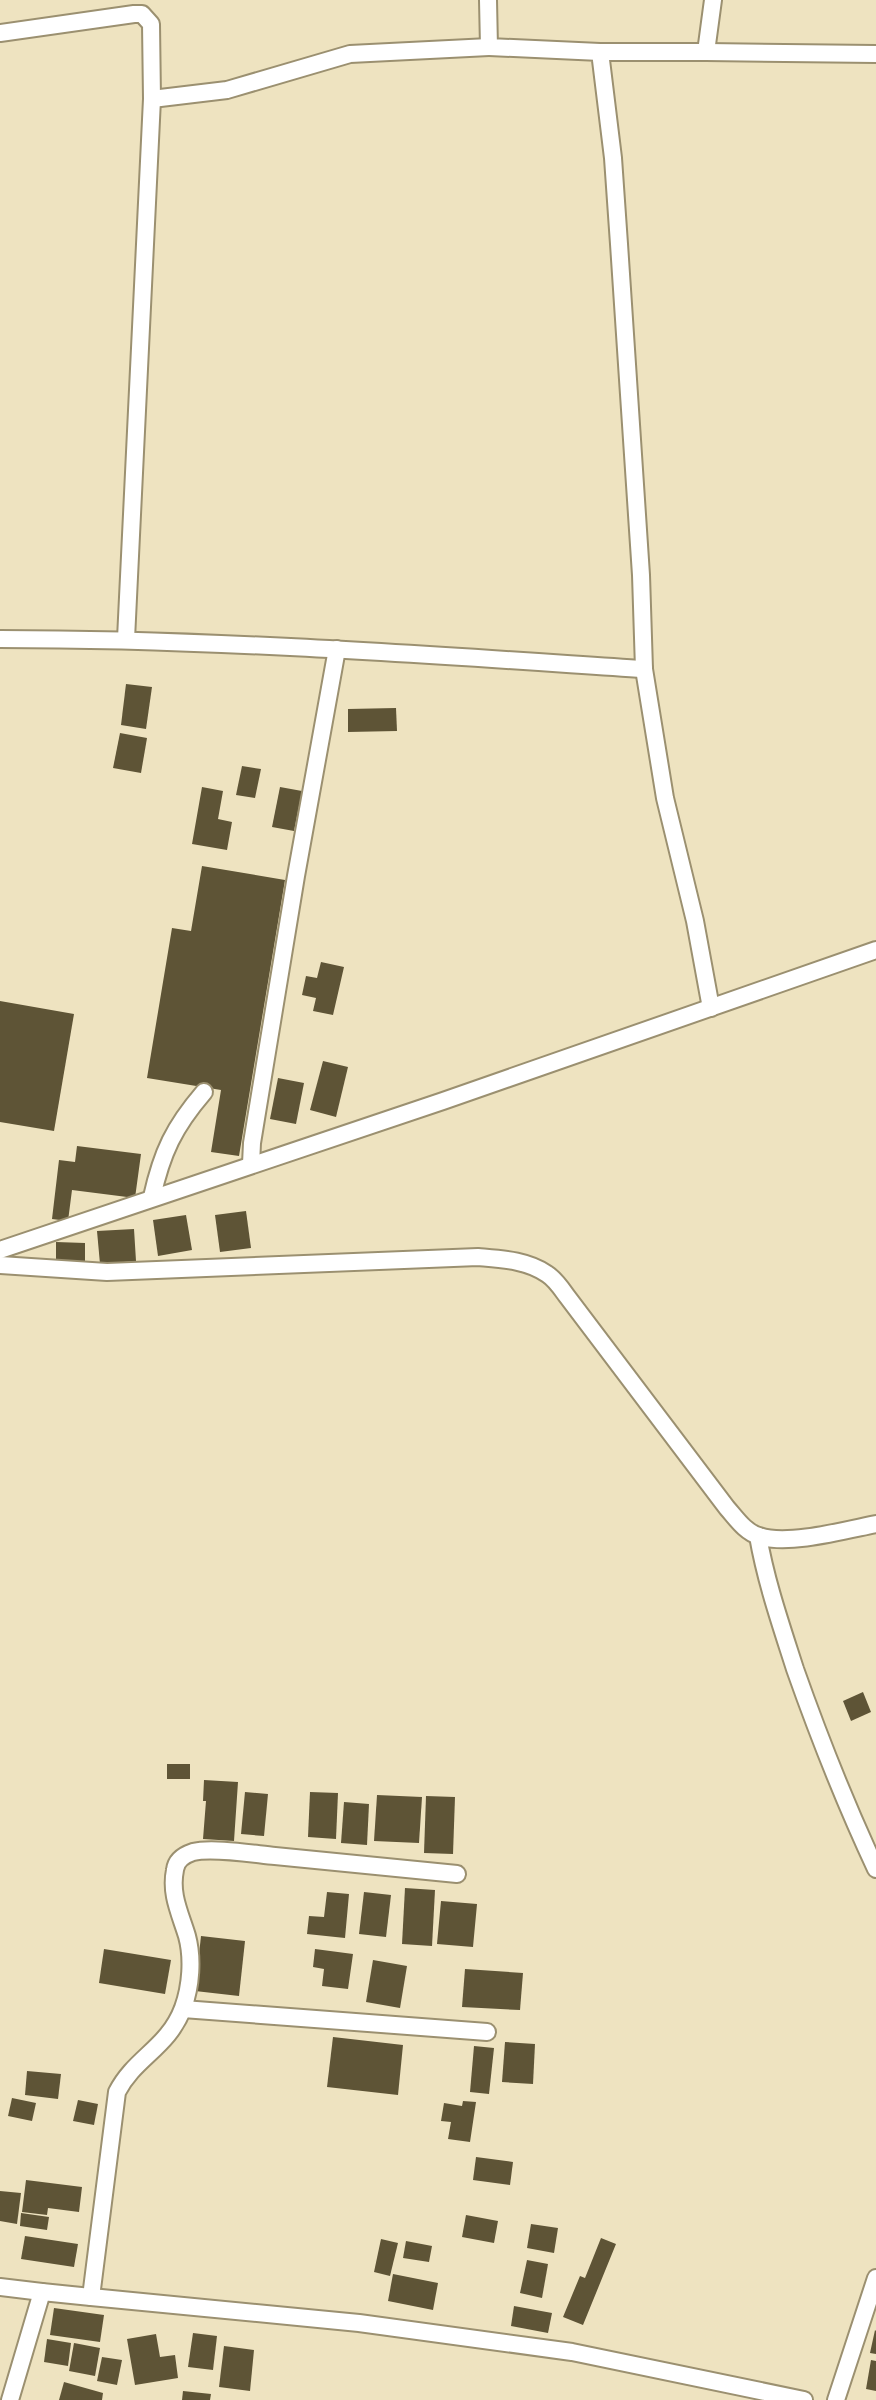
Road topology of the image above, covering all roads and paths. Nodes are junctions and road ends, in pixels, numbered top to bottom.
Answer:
1 (488, 0) edge
2 (713, 0) edge
3 (0, 33) edge
4 (489, 47) junction
5 (600, 52) junction
6 (706, 52) junction
7 (876, 54) edge
8 (152, 99) junction
9 (0, 639) edge
10 (126, 639) junction
11 (337, 649) junction
12 (644, 669) junction
13 (876, 950) edge
14 (711, 1008) junction
15 (204, 1092) dead end
16 (251, 1164) junction
17 (152, 1197) junction
18 (0, 1250) edge
19 (0, 1264) edge
20 (876, 1524) edge
21 (758, 1536) junction
22 (876, 1869) edge
23 (457, 1874) dead end
24 (183, 2008) junction
25 (487, 2032) dead end
26 (876, 2278) edge
27 (0, 2287) edge
28 (42, 2292) junction
29 (91, 2297) junction
30 (10, 2400) edge
31 (804, 2400) edge
32 (836, 2400) edge

1 - 4 street
2 - 6 street
3 - 8 street
4 - 5 street
4 - 8 street
5 - 6 street
5 - 12 street
6 - 7 street
8 - 10 street
9 - 10 street
10 - 11 street
11 - 12 street
11 - 16 street
12 - 14 street
13 - 14 street
14 - 16 street
15 - 17 street
16 - 17 street
17 - 18 street
19 - 21 street
20 - 21 street
21 - 22 street
23 - 24 street
24 - 25 street
24 - 29 street
26 - 32 street
27 - 28 street
28 - 29 street
28 - 30 street
29 - 31 street

